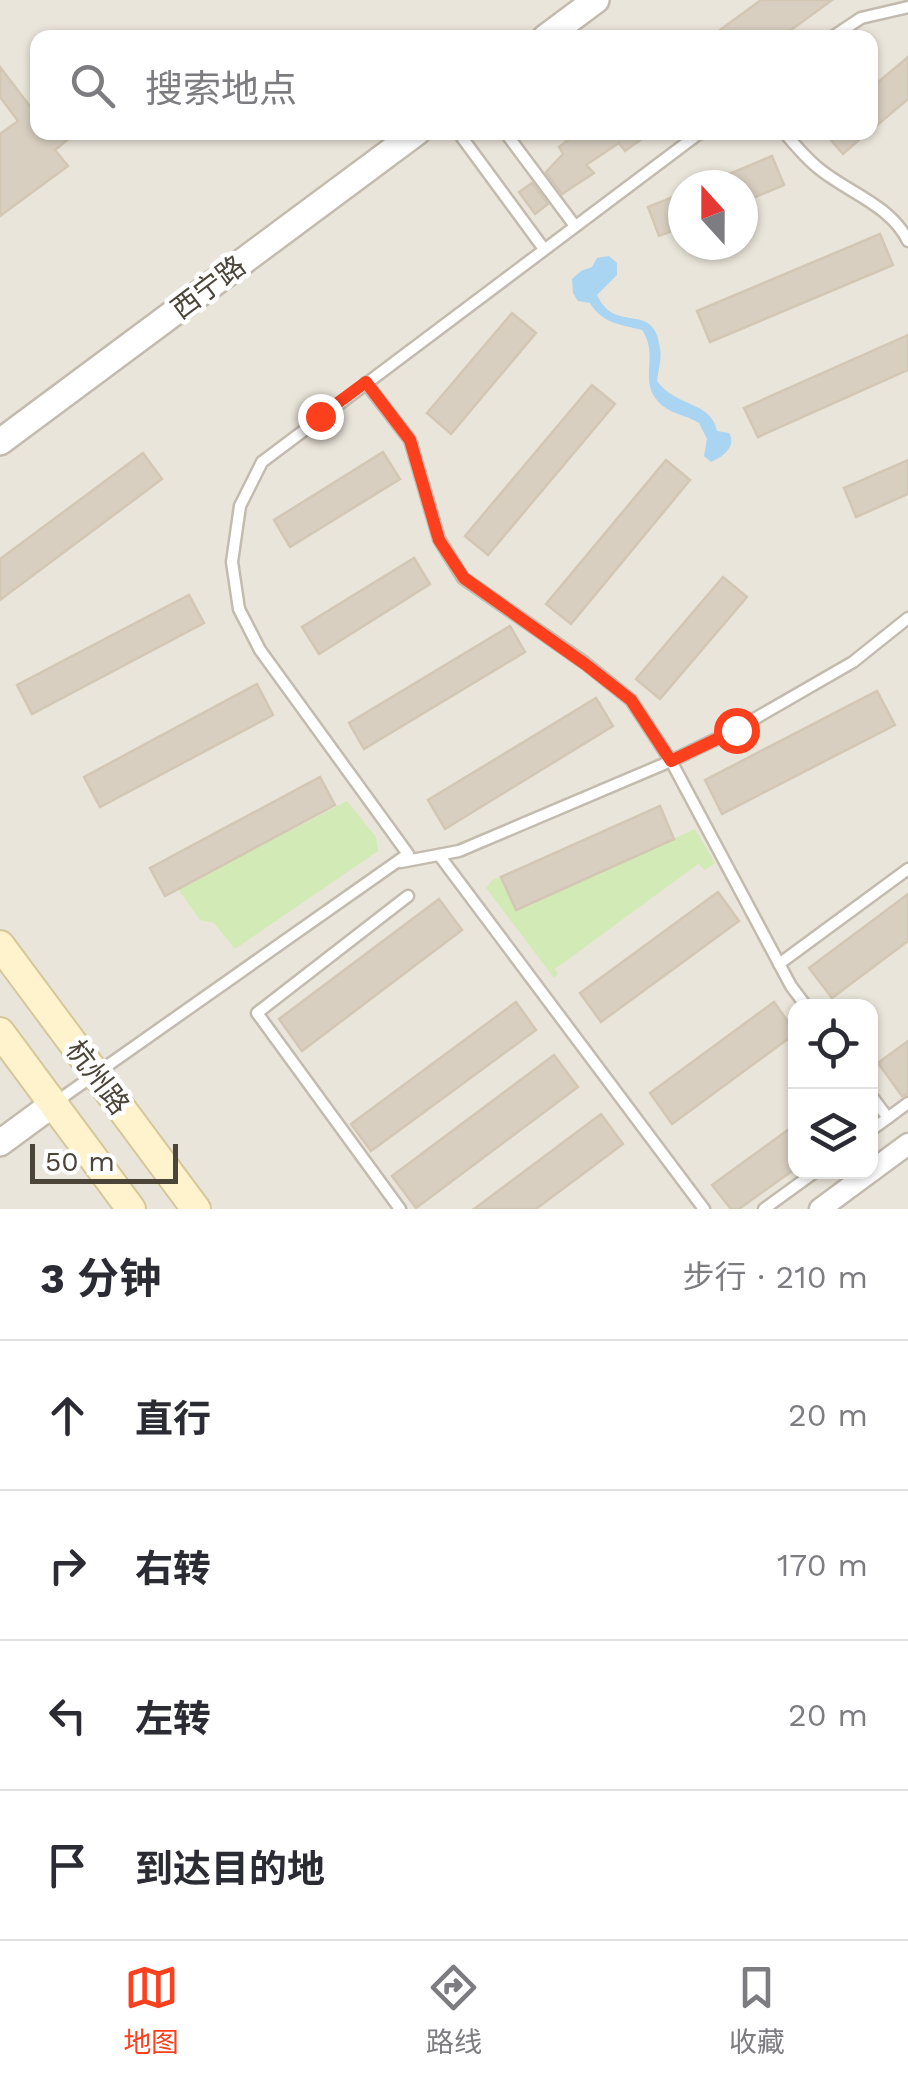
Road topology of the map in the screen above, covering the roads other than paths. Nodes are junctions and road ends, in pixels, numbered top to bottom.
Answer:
1 (596, 0) edge
2 (908, 7) edge
3 (556, 30) edge
4 (843, 30) edge
5 (406, 140) edge
6 (464, 140) edge
7 (511, 140) edge
8 (690, 140) edge
9 (791, 140) edge
10 (575, 226) junction
11 (908, 242) edge
12 (544, 249) junction
13 (366, 382) junction
14 (0, 442) edge
15 (908, 618) edge
16 (671, 761) junction
17 (440, 855) junction
18 (395, 864) junction
19 (908, 869) edge
20 (408, 896) dead end
21 (0, 945) edge
22 (779, 964) junction
23 (802, 999) edge
24 (0, 1032) edge
25 (96, 1074) junction
26 (53, 1104) junction
27 (908, 1104) edge
28 (878, 1105) edge
29 (888, 1118) junction
30 (878, 1125) edge
31 (0, 1143) edge
32 (908, 1144) edge
33 (806, 1179) edge
34 (131, 1209) edge
35 (196, 1209) edge
36 (400, 1209) edge
37 (704, 1209) edge
38 (764, 1209) edge
39 (820, 1209) edge

1 - 3 street
2 - 4 lane
5 - 14 street, 西宁路
6 - 12 lane
7 - 10 lane
8 - 10 lane
9 - 11 lane
10 - 12 lane
12 - 13 lane
13 - 16 lane
13 - 18 lane
15 - 16 lane
16 - 17 lane
16 - 22 lane
17 - 18 lane
17 - 37 lane
18 - 25 lane
19 - 22 lane
20 - 36 lane
21 - 25 main road, 杭州路
22 - 23 lane
24 - 26 main road, 杭州路
25 - 26 lane
25 - 35 main road, 杭州路
26 - 31 street
26 - 34 main road, 杭州路
27 - 29 lane
28 - 29 lane
29 - 30 lane
32 - 39 street
33 - 38 lane

